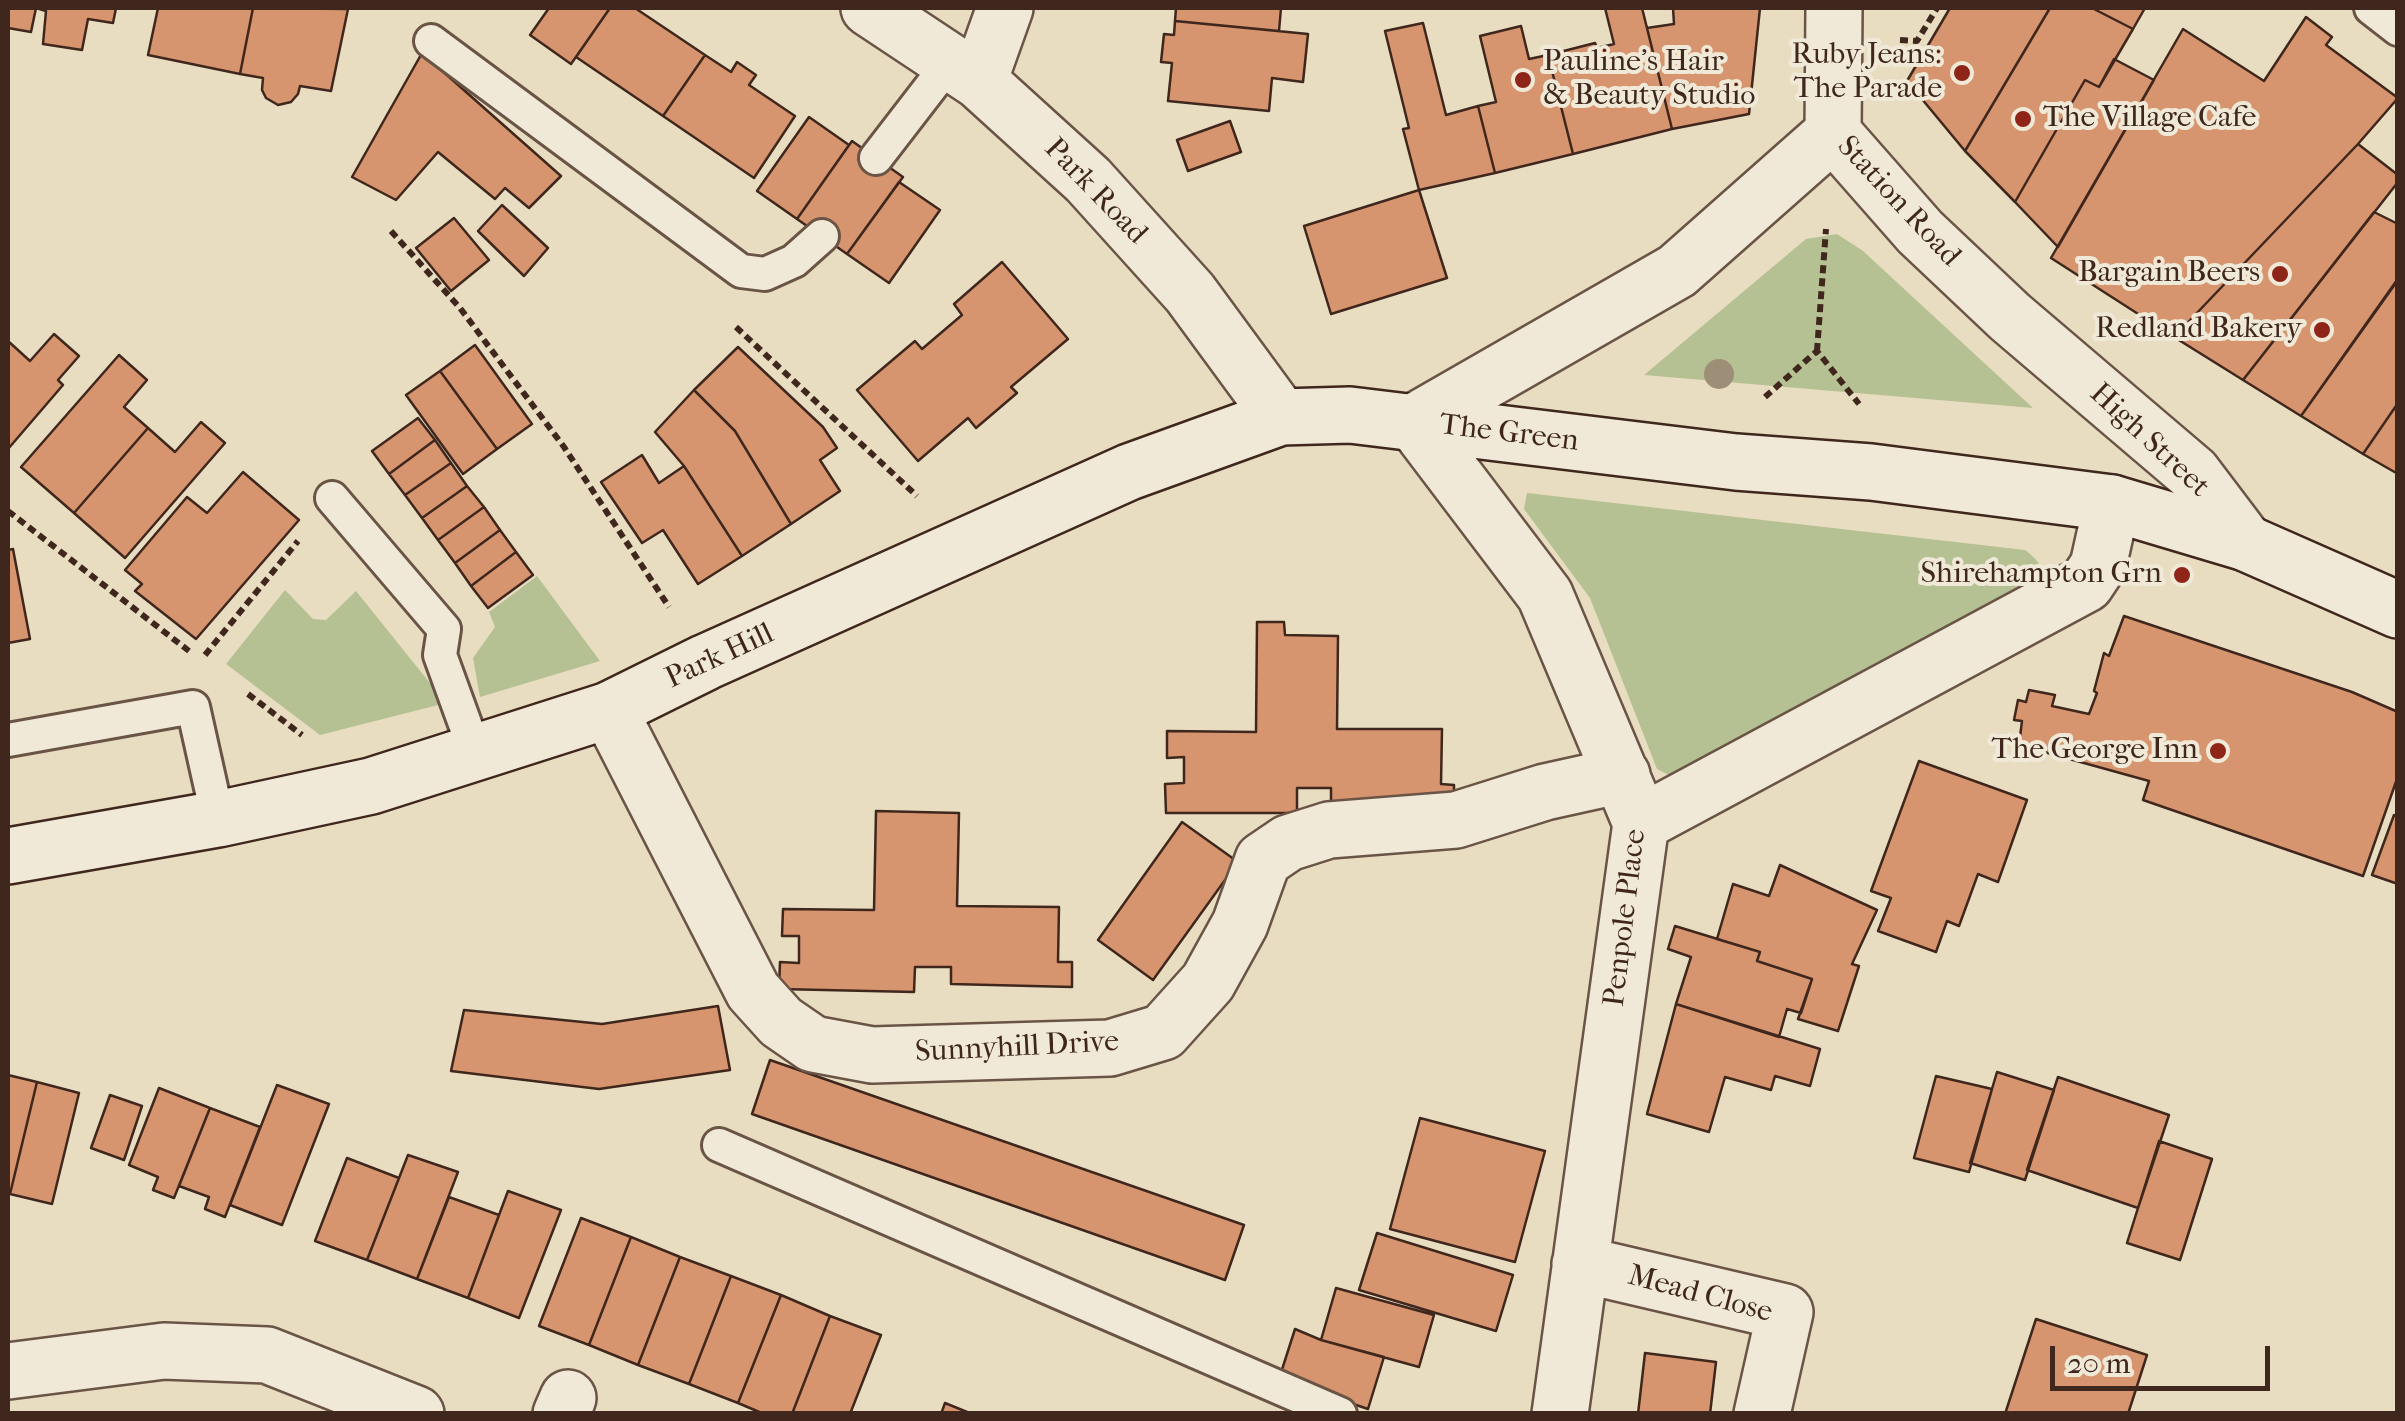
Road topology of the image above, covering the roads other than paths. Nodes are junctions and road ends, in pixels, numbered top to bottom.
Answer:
1 (870, 8) edge
2 (1005, 8) edge
3 (1834, 8) edge
4 (2371, 8) edge
5 (2398, 29) edge
6 (430, 41) dead end
7 (965, 72) junction
8 (1833, 133) junction
9 (876, 158) dead end
10 (822, 236) dead end
11 (2010, 317) joint
12 (1281, 417) junction
13 (1414, 422) junction
14 (332, 498) road end
15 (2112, 503) junction
16 (2246, 543) junction
17 (2398, 610) edge
18 (609, 710) junction
19 (8, 740) edge
20 (476, 754) junction
21 (1631, 799) junction
22 (218, 819) junction
23 (8, 856) edge
24 (719, 1145) dead end
25 (1580, 1264) junction
26 (8, 1371) edge
27 (416, 1414) edge
28 (1340, 1414) edge
29 (1560, 1414) edge
30 (1762, 1414) edge

1 - 7 street, Park Road
2 - 7 street
3 - 8 street, Station Road
4 - 5 lane
6 - 10 lane
7 - 9 lane
7 - 12 street, Park Road
8 - 11 street, Station Road
8 - 13 street, The Green
11 - 16 street, High Street
12 - 13 street, Park Hill
12 - 18 street, Park Hill
13 - 15 street, The Green
13 - 21 street
14 - 20 lane
15 - 16 street, The Green
15 - 21 street
16 - 17 street, High Street
18 - 20 street, Park Hill
18 - 21 street, Sunnyhill Drive
19 - 22 lane
20 - 22 street, Park Hill
21 - 25 street, Penpole Place
22 - 23 street, Park Hill
24 - 28 lane
25 - 29 street, Penpole Place
25 - 30 street, Mead Close
26 - 27 street

